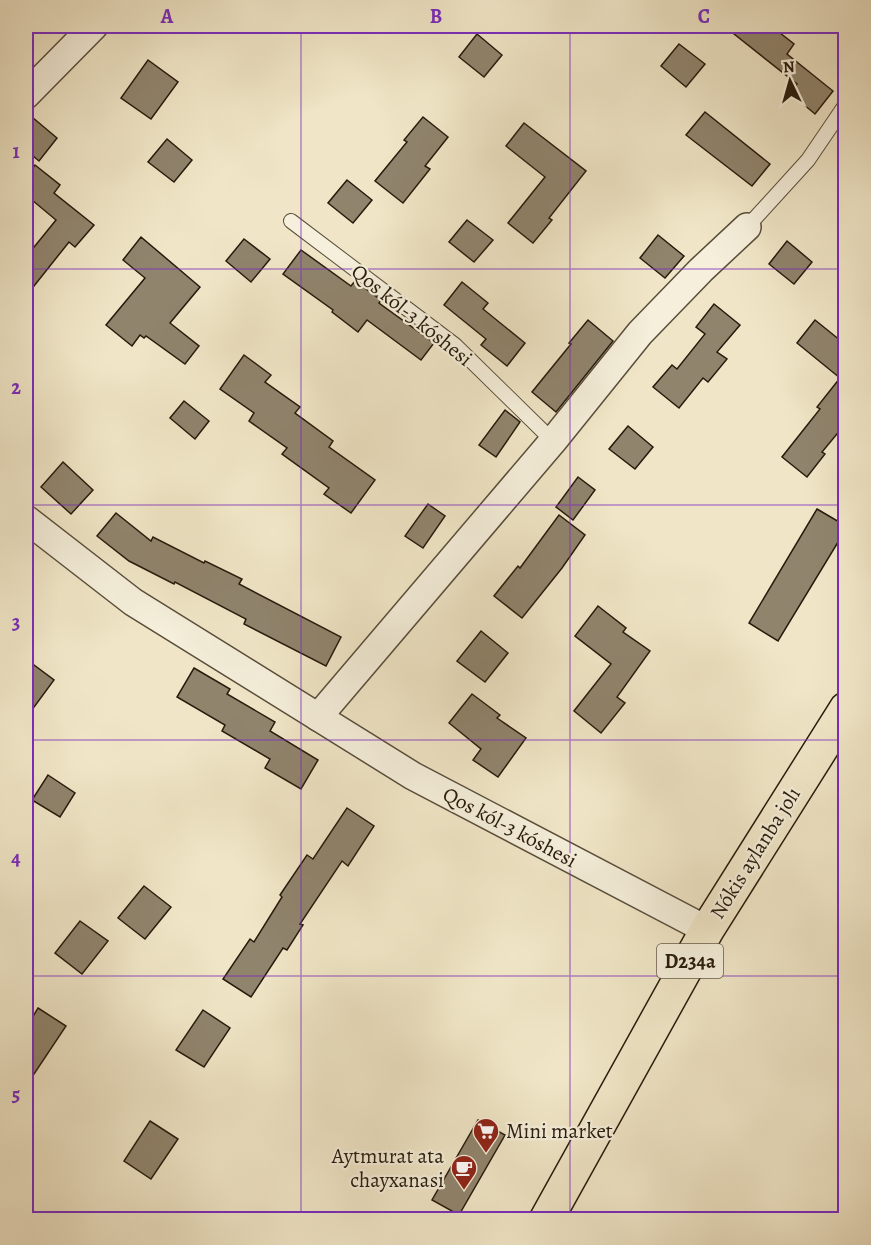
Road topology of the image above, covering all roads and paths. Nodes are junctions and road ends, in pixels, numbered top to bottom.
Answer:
1 (94, 26) edge
2 (26, 95) edge
3 (846, 104) edge
4 (291, 221) dead end
5 (747, 228) joint
6 (553, 441) junction
7 (29, 528) edge
8 (846, 709) edge
9 (318, 717) junction
10 (707, 930) junction
11 (546, 1220) edge

1 - 2 street
3 - 5 lane
4 - 6 lane, Qos kól-3 kóshesi
5 - 6 street
6 - 9 street
7 - 9 street, Qos kól-3 kóshesi
8 - 10 main road, Nókis aylanba jolı / D234a
9 - 10 street, Qos kól-3 kóshesi
10 - 11 main road, Nókis aylanba jolı / D234a

